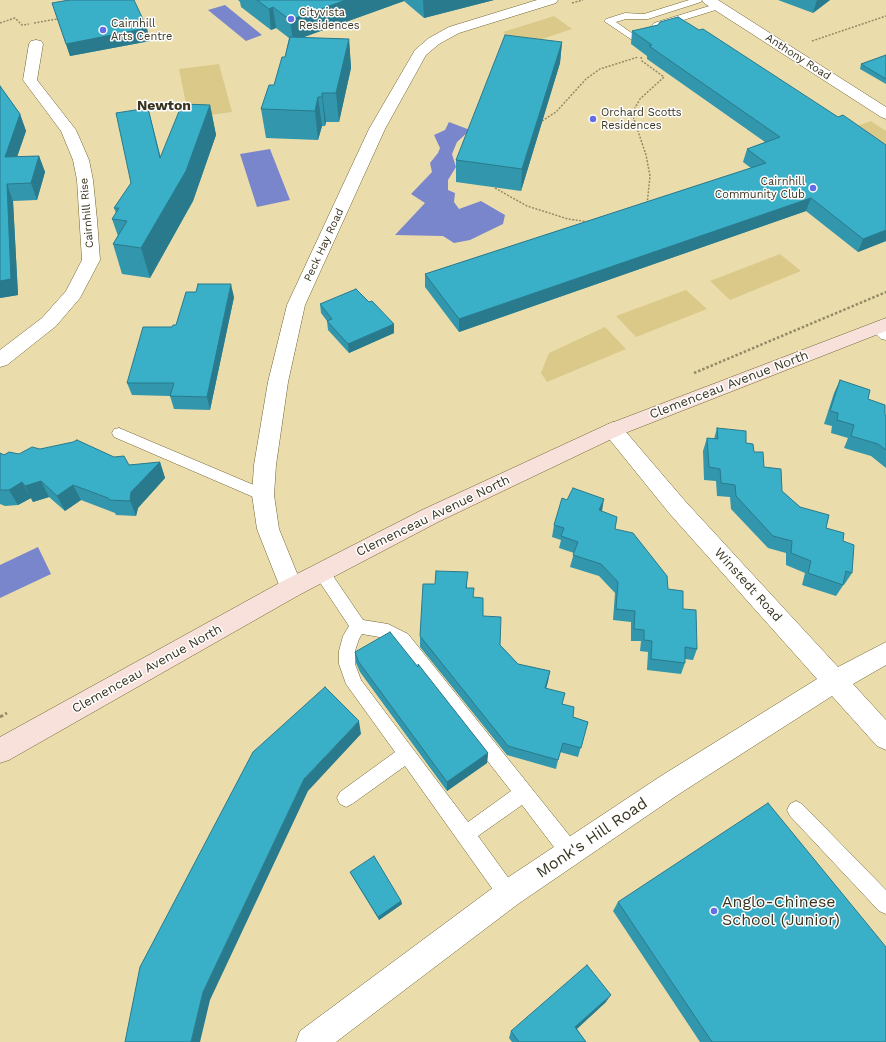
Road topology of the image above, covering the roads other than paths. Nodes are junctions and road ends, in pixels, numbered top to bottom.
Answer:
1 (698, 0) edge
2 (559, 2) edge
3 (714, 3) edge
4 (665, 11) junction
5 (678, 19) junction
6 (689, 26) edge
7 (36, 44) dead end
8 (886, 114) edge
9 (883, 329) edge
10 (0, 360) edge
11 (613, 430) junction
12 (119, 433) dead end
13 (263, 495) junction
14 (321, 572) junction
15 (291, 588) junction
16 (358, 626) junction
17 (886, 653) edge
18 (835, 681) junction
19 (886, 738) edge
20 (0, 751) edge
21 (407, 754) junction
22 (524, 793) junction
23 (346, 798) dead end
24 (796, 810) dead end
25 (466, 834) junction
26 (570, 852) junction
27 (508, 894) junction
28 (886, 904) edge
29 (310, 1042) edge

1 - 4 lane
2 - 13 street, Peck Hay Road
3 - 5 lane
3 - 8 street, Anthony Road
4 - 5 lane
4 - 5 lane
5 - 6 lane
7 - 10 street, Cairnhill Rise
9 - 11 main road, Clemenceau Avenue North
11 - 14 main road, Clemenceau Avenue North
11 - 18 street, Winstedt Road
12 - 13 lane
13 - 15 street, Peck Hay Road
14 - 15 main road, Clemenceau Avenue North
14 - 16 lane
15 - 20 main road, Clemenceau Avenue North
16 - 21 lane
16 - 22 lane
17 - 18 street, Monk's Hill Road
18 - 19 street, Winstedt Road
18 - 26 street, Monk's Hill Road
21 - 23 lane
21 - 25 lane
22 - 25 lane
22 - 26 lane
24 - 28 lane
25 - 27 lane
26 - 27 street, Monk's Hill Road
27 - 29 street, Monk's Hill Road

